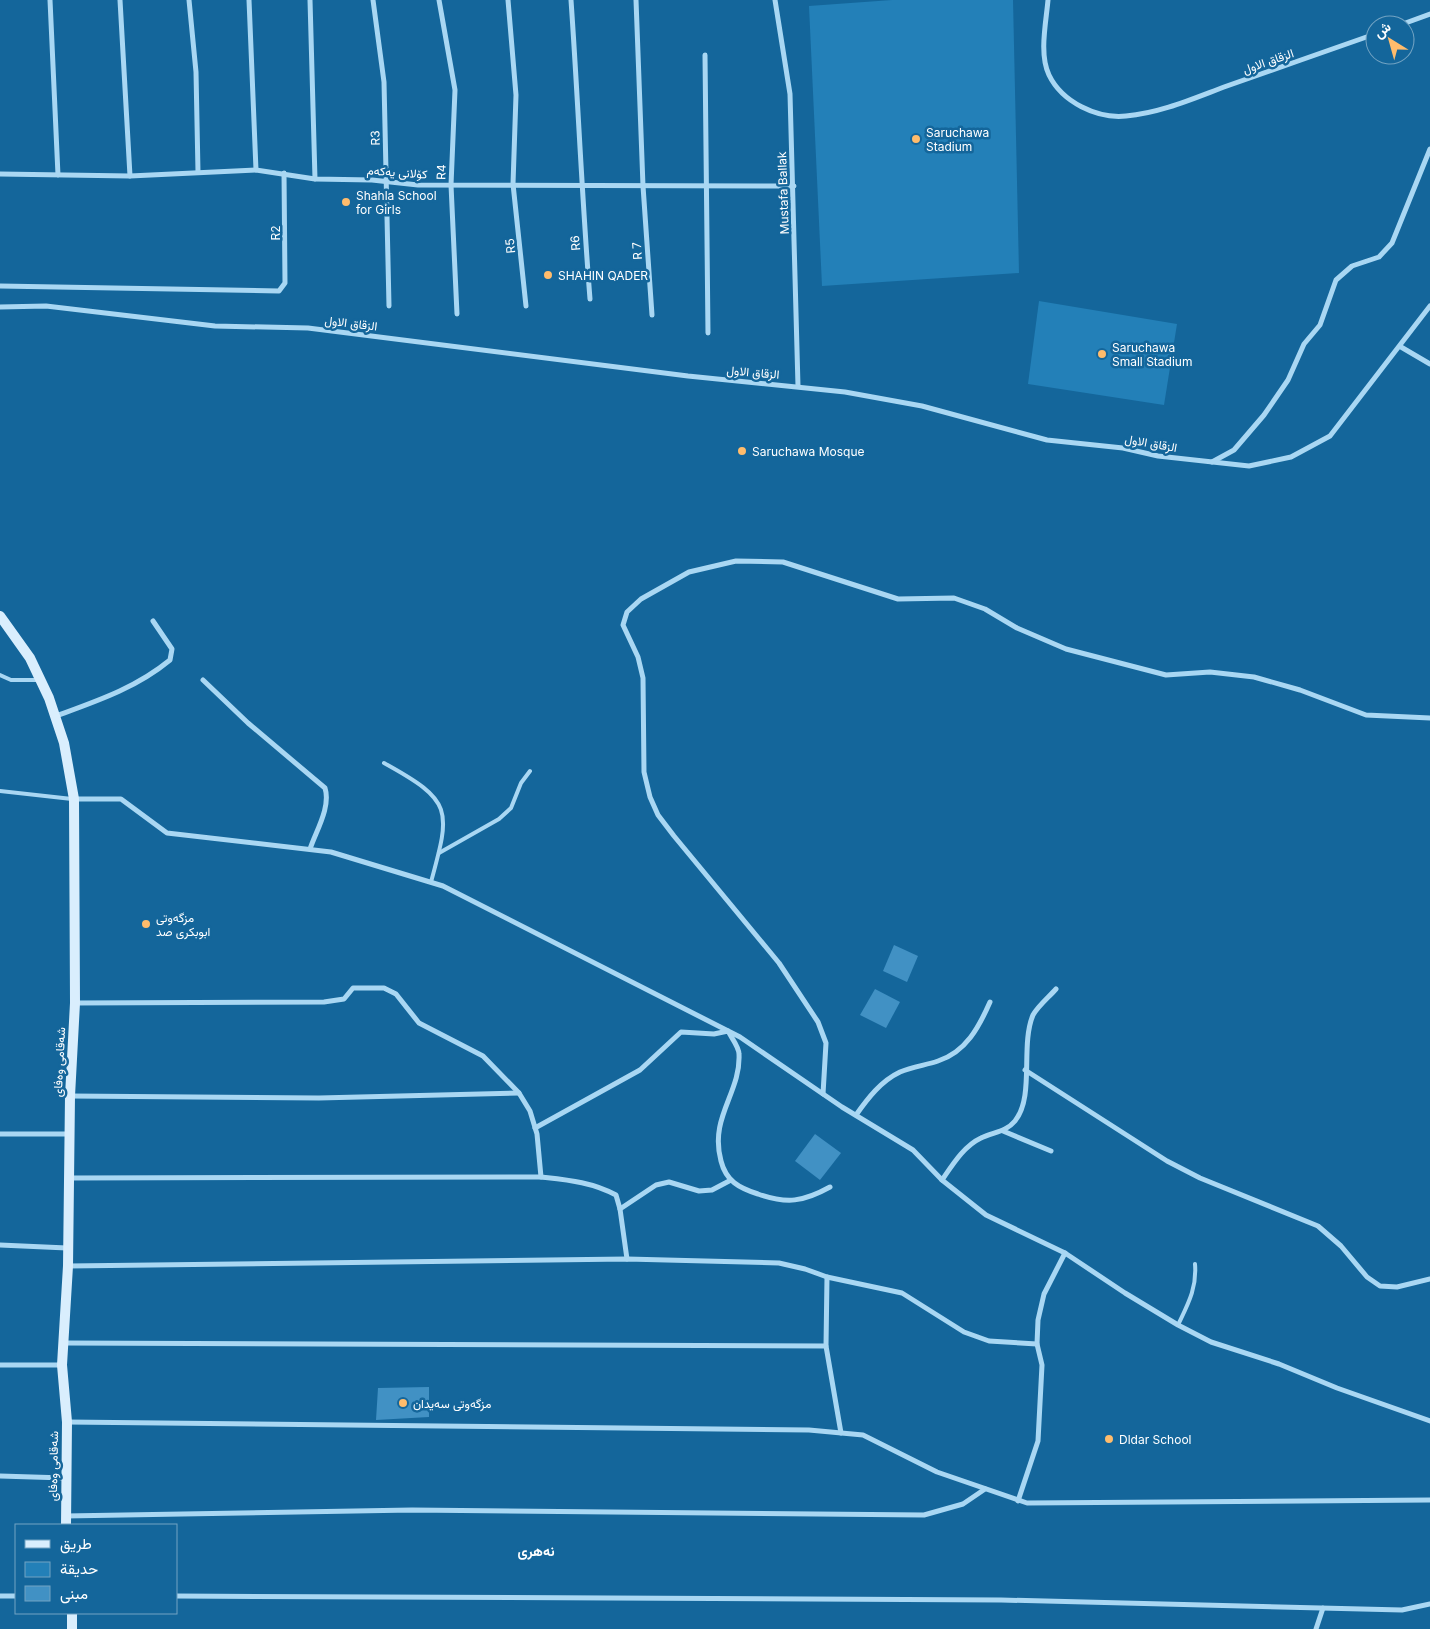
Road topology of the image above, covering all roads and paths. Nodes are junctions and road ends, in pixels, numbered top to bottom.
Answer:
1 (50, 0) edge
2 (120, 0) edge
3 (189, 0) edge
4 (249, 0) edge
5 (310, 0) edge
6 (373, 0) edge
7 (439, 0) edge
8 (508, 0) edge
9 (571, 0) edge
10 (636, 0) edge
11 (775, 0) edge
12 (1048, 0) edge
13 (1430, 14) edge
14 (1415, 20) edge
15 (1365, 38) edge
16 (705, 55) dead end
17 (1430, 149) edge
18 (256, 170) junction
19 (198, 172) junction
20 (284, 173) junction
21 (0, 174) edge
22 (58, 175) junction
23 (130, 176) junction
24 (315, 179) junction
25 (386, 182) junction
26 (513, 184) junction
27 (580, 184) junction
28 (451, 185) junction
29 (643, 186) junction
30 (794, 186) junction
31 (706, 187) junction
32 (0, 286) edge
33 (590, 299) dead end
34 (389, 306) dead end
35 (526, 306) dead end
36 (1430, 306) edge
37 (0, 307) edge
38 (456, 314) dead end
39 (652, 316) dead end
40 (708, 333) dead end
41 (1401, 347) junction
42 (1430, 364) edge
43 (798, 386) junction
44 (1212, 462) junction
45 (0, 616) edge
46 (153, 621) dead end
47 (0, 675) edge
48 (42, 680) junction
49 (204, 680) dead end
50 (56, 716) junction
51 (1430, 718) edge
52 (384, 763) dead end
53 (530, 771) dead end
54 (0, 791) edge
55 (74, 799) junction
56 (310, 849) junction
57 (439, 854) junction
58 (431, 882) junction
59 (1056, 989) dead end
60 (990, 1002) dead end
61 (75, 1003) junction
62 (728, 1031) junction
63 (1025, 1070) junction
64 (520, 1093) junction
65 (823, 1094) junction
66 (70, 1096) junction
67 (856, 1115) junction
68 (535, 1128) junction
69 (1003, 1131) junction
70 (0, 1134) edge
71 (70, 1134) junction
72 (1051, 1152) dead end
73 (541, 1177) junction
74 (68, 1178) junction
75 (731, 1180) junction
76 (942, 1180) junction
77 (830, 1187) dead end
78 (620, 1209) junction
79 (0, 1245) edge
80 (67, 1248) junction
81 (1065, 1253) junction
82 (627, 1259) junction
83 (1194, 1264) dead end
84 (68, 1266) junction
85 (827, 1277) junction
86 (1430, 1279) edge
87 (1178, 1325) junction
88 (64, 1343) junction
89 (1037, 1344) junction
90 (826, 1346) junction
91 (62, 1365) junction
92 (0, 1366) edge
93 (1430, 1421) edge
94 (67, 1422) junction
95 (841, 1433) junction
96 (0, 1476) edge
97 (64, 1478) junction
98 (985, 1489) junction
99 (1430, 1500) edge
100 (1018, 1501) junction
101 (65, 1521) edge
102 (0, 1596) edge
103 (15, 1596) edge
104 (178, 1596) edge
105 (1430, 1604) edge
106 (1323, 1608) junction
107 (72, 1614) edge
108 (72, 1629) edge
109 (1316, 1629) edge

1 - 22 street
2 - 23 street
3 - 19 street
4 - 18 street
5 - 24 street
6 - 25 street, R3
7 - 28 street, R4
8 - 26 street, R5
9 - 27 street, R6
10 - 29 street, R 7
11 - 30 street, Mustafa Ballak
12 - 15 street, الزقاق الاول
13 - 14 street
16 - 31 street
17 - 44 street
18 - 19 street, کۆلانی یەکەم
18 - 20 street, کۆلانی یەکەم
19 - 23 street, کۆلانی یەکەم
20 - 24 street, کۆلانی یەکەم
20 - 32 street, R2
21 - 22 street, کۆلانی یەکەم
22 - 23 street, کۆلانی یەکەم
24 - 25 street, کۆلانی یەکەم
25 - 28 street, کۆلانی یەکەم
25 - 34 street, R3
26 - 27 street, کۆلانی یەکەم
26 - 28 street, کۆلانی یەکەم
26 - 35 street, R5
27 - 29 street, کۆلانی یەکەم
27 - 33 street, R6
28 - 38 street, R4
29 - 31 street, کۆلانی یەکەم
29 - 39 street, R 7
30 - 31 street, کۆلانی یەکەم
30 - 43 street, Mustafa Ballak
31 - 40 street
36 - 41 street, الزقاق الاول
37 - 43 street, الزقاق الاول
41 - 42 street
41 - 44 street, الزقاق الاول
43 - 44 street, الزقاق الاول
45 - 48 street, شەقامی وەفای
46 - 50 street
47 - 48 lane
48 - 50 street, شەقامی وەفای
49 - 56 street
50 - 55 street, شەقامی وەفای
51 - 65 street
52 - 57 lane
53 - 57 lane
54 - 55 lane
55 - 56 street
55 - 61 street, شەقامی وەفای
56 - 58 street
57 - 58 lane
58 - 62 street
59 - 63 street
60 - 67 street
61 - 64 street
61 - 66 street, شەقامی وەفای
62 - 65 street
62 - 68 street
62 - 75 street
63 - 69 street
63 - 86 street
64 - 66 street
64 - 68 street
65 - 67 street
66 - 71 street, شەقامی وەفای
67 - 76 street
68 - 73 street
69 - 72 street
69 - 76 street
70 - 71 street
71 - 74 street, شەقامی وەفای
73 - 74 street
73 - 78 street
74 - 80 street, شەقامی وەفای
75 - 77 street
75 - 78 street
76 - 81 street
78 - 82 street
79 - 80 street
80 - 84 street, شەقامی وەفای
81 - 87 street
81 - 89 street
82 - 84 street
82 - 85 street
83 - 87 lane
84 - 88 street, شەقامی وەفای
85 - 89 street
85 - 90 street
87 - 93 street
88 - 90 street
88 - 91 street, شەقامی وەفای
89 - 100 street
90 - 95 street
91 - 92 street
91 - 94 street, شەقامی وەفای
94 - 95 street
94 - 97 street, شەقامی وەفای
95 - 98 street
96 - 97 street
97 - 101 street, شەقامی وەفای
98 - 100 street
98 - 101 street
99 - 100 street
102 - 103 street
104 - 106 street
105 - 106 street
106 - 109 street
107 - 108 street

